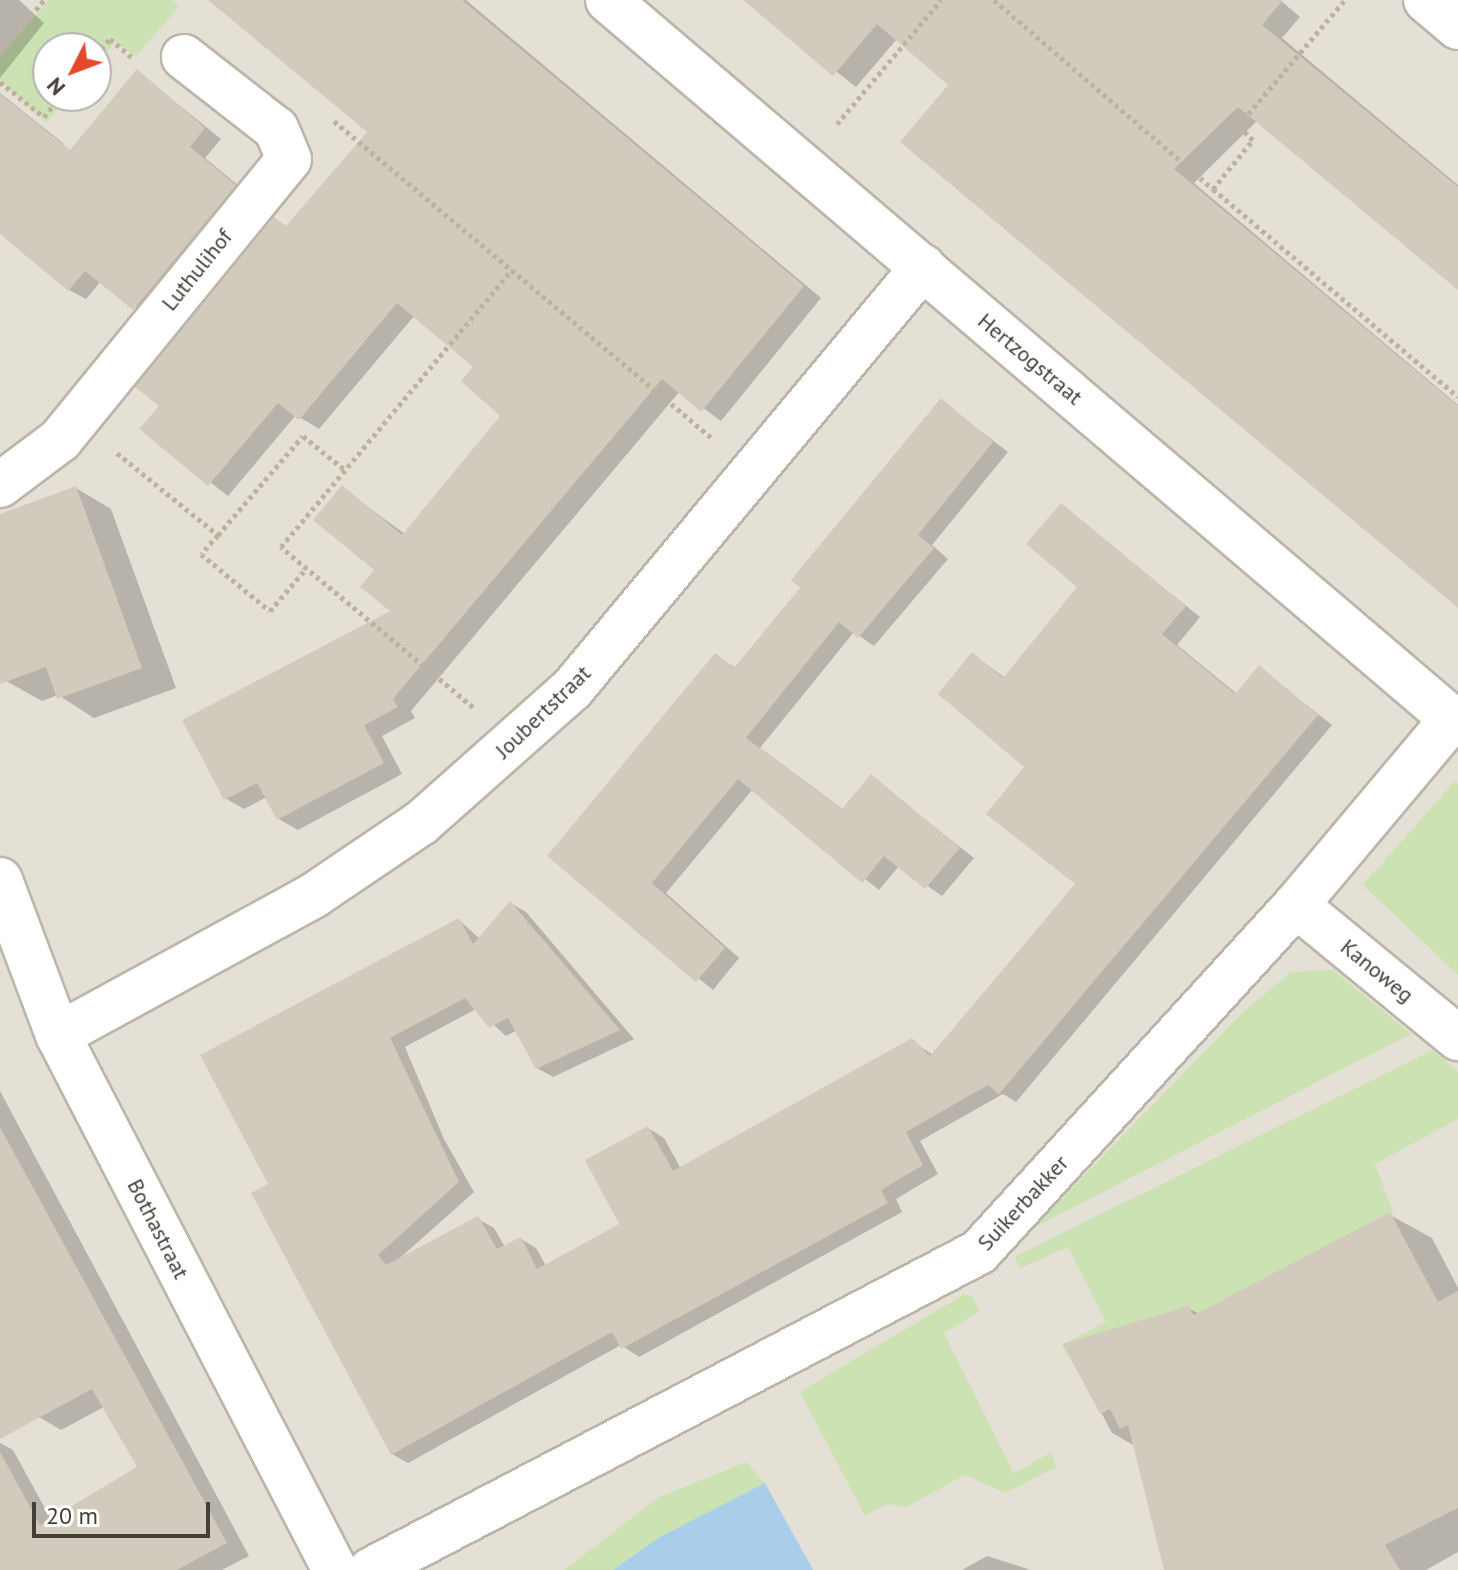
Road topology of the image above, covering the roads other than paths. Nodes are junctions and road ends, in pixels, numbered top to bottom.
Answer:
1 (608, 0) edge
2 (1426, 0) edge
3 (1458, 27) edge
4 (184, 57) dead end
5 (923, 267) junction
6 (0, 485) edge
7 (1455, 721) edge
8 (0, 880) edge
9 (1296, 905) junction
10 (58, 1035) junction
11 (1458, 1038) edge
12 (335, 1570) edge
13 (371, 1570) edge

1 - 5 street, Hertzogstraat
2 - 3 street
4 - 6 street, Luthulihof
5 - 7 street, Hertzogstraat
5 - 10 street, Joubertstraat
7 - 9 street, Suikerbakker
8 - 10 street, Bothastraat
9 - 11 street, Kanoweg
9 - 13 street, Suikerbakker
10 - 12 street, Bothastraat

